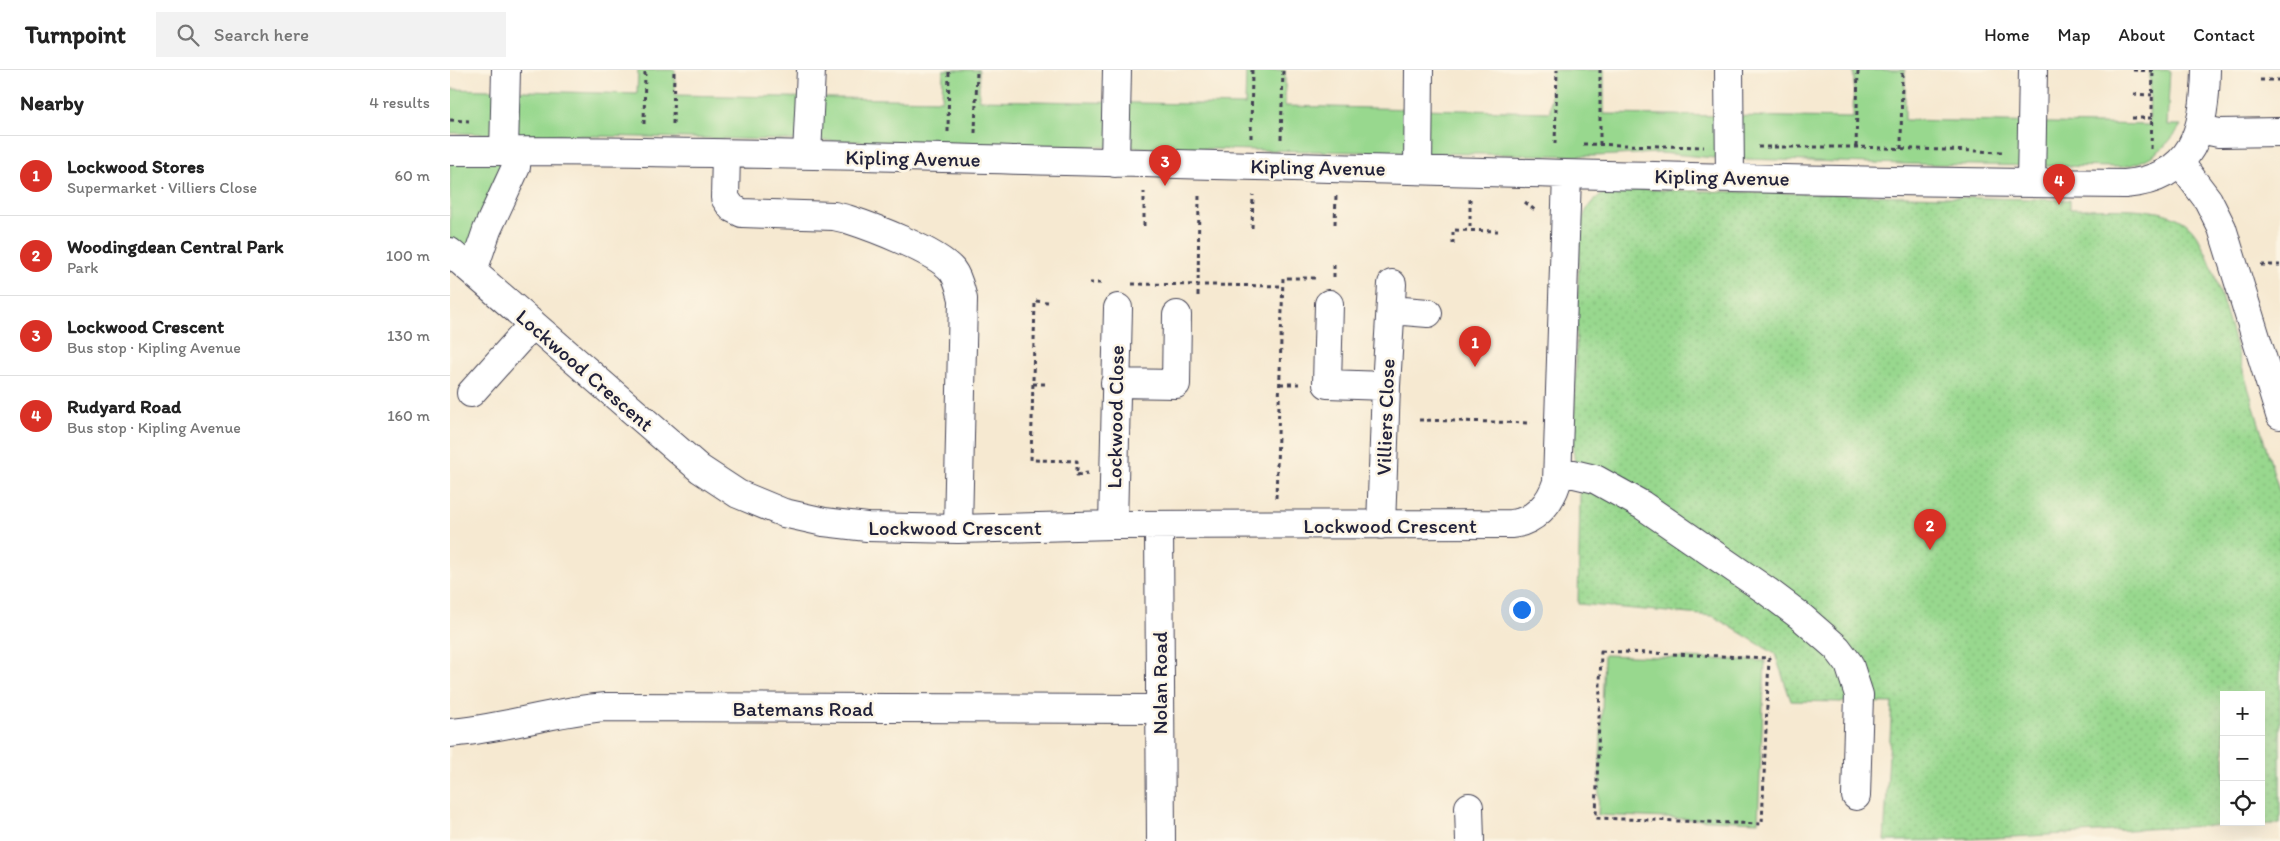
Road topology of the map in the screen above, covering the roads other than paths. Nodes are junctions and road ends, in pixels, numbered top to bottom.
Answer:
1 (506, 70) edge
2 (810, 70) edge
3 (1117, 70) edge
4 (1419, 70) edge
5 (1729, 70) edge
6 (2033, 70) edge
7 (2206, 70) edge
8 (2200, 129) junction
9 (2280, 132) edge
10 (450, 151) edge
11 (511, 151) junction
12 (726, 154) junction
13 (807, 155) junction
14 (1115, 163) junction
15 (2180, 163) junction
16 (1418, 170) junction
17 (1567, 175) junction
18 (1730, 177) junction
19 (2031, 183) junction
20 (450, 252) edge
21 (473, 271) junction
22 (1115, 296) road end
23 (1329, 304) dead end
24 (1428, 312) dead end
25 (1177, 315) road end
26 (533, 324) junction
27 (1115, 383) junction
28 (1386, 386) junction
29 (471, 393) dead end
30 (2280, 415) edge
31 (1558, 473) junction
32 (1113, 525) junction
33 (1382, 525) junction
34 (1159, 526) junction
35 (958, 529) junction
36 (1159, 709) junction
37 (450, 733) edge
38 (1856, 796) dead end
39 (1469, 807) dead end
40 (1161, 841) edge
41 (1470, 841) edge

1 - 11 street
2 - 13 street
3 - 14 street
4 - 16 street
5 - 18 street
6 - 19 street
7 - 8 street
8 - 9 street
8 - 15 street
10 - 11 street, Kipling Avenue
11 - 12 street, Kipling Avenue
11 - 21 street
12 - 13 street, Kipling Avenue
12 - 35 street
13 - 14 street, Kipling Avenue
14 - 16 street, Kipling Avenue
15 - 19 street, Kipling Avenue
15 - 30 street
16 - 17 street, Kipling Avenue
17 - 18 street, Kipling Avenue
17 - 31 street, Lockwood Crescent
18 - 19 street, Kipling Avenue
20 - 21 street, Lockwood Crescent
21 - 26 street, Lockwood Crescent
22 - 27 street, Lockwood Close
23 - 28 street
24 - 28 street, Villiers Close
25 - 27 street
26 - 29 street
26 - 35 street, Lockwood Crescent
27 - 32 street, Lockwood Close
28 - 33 street, Villiers Close
31 - 33 street, Lockwood Crescent
31 - 38 street
32 - 34 street, Lockwood Crescent
32 - 35 street, Lockwood Crescent
33 - 34 street, Lockwood Crescent
34 - 36 street, Nolan Road
36 - 37 street, Batemans Road
36 - 40 street, Nolan Road
39 - 41 street

